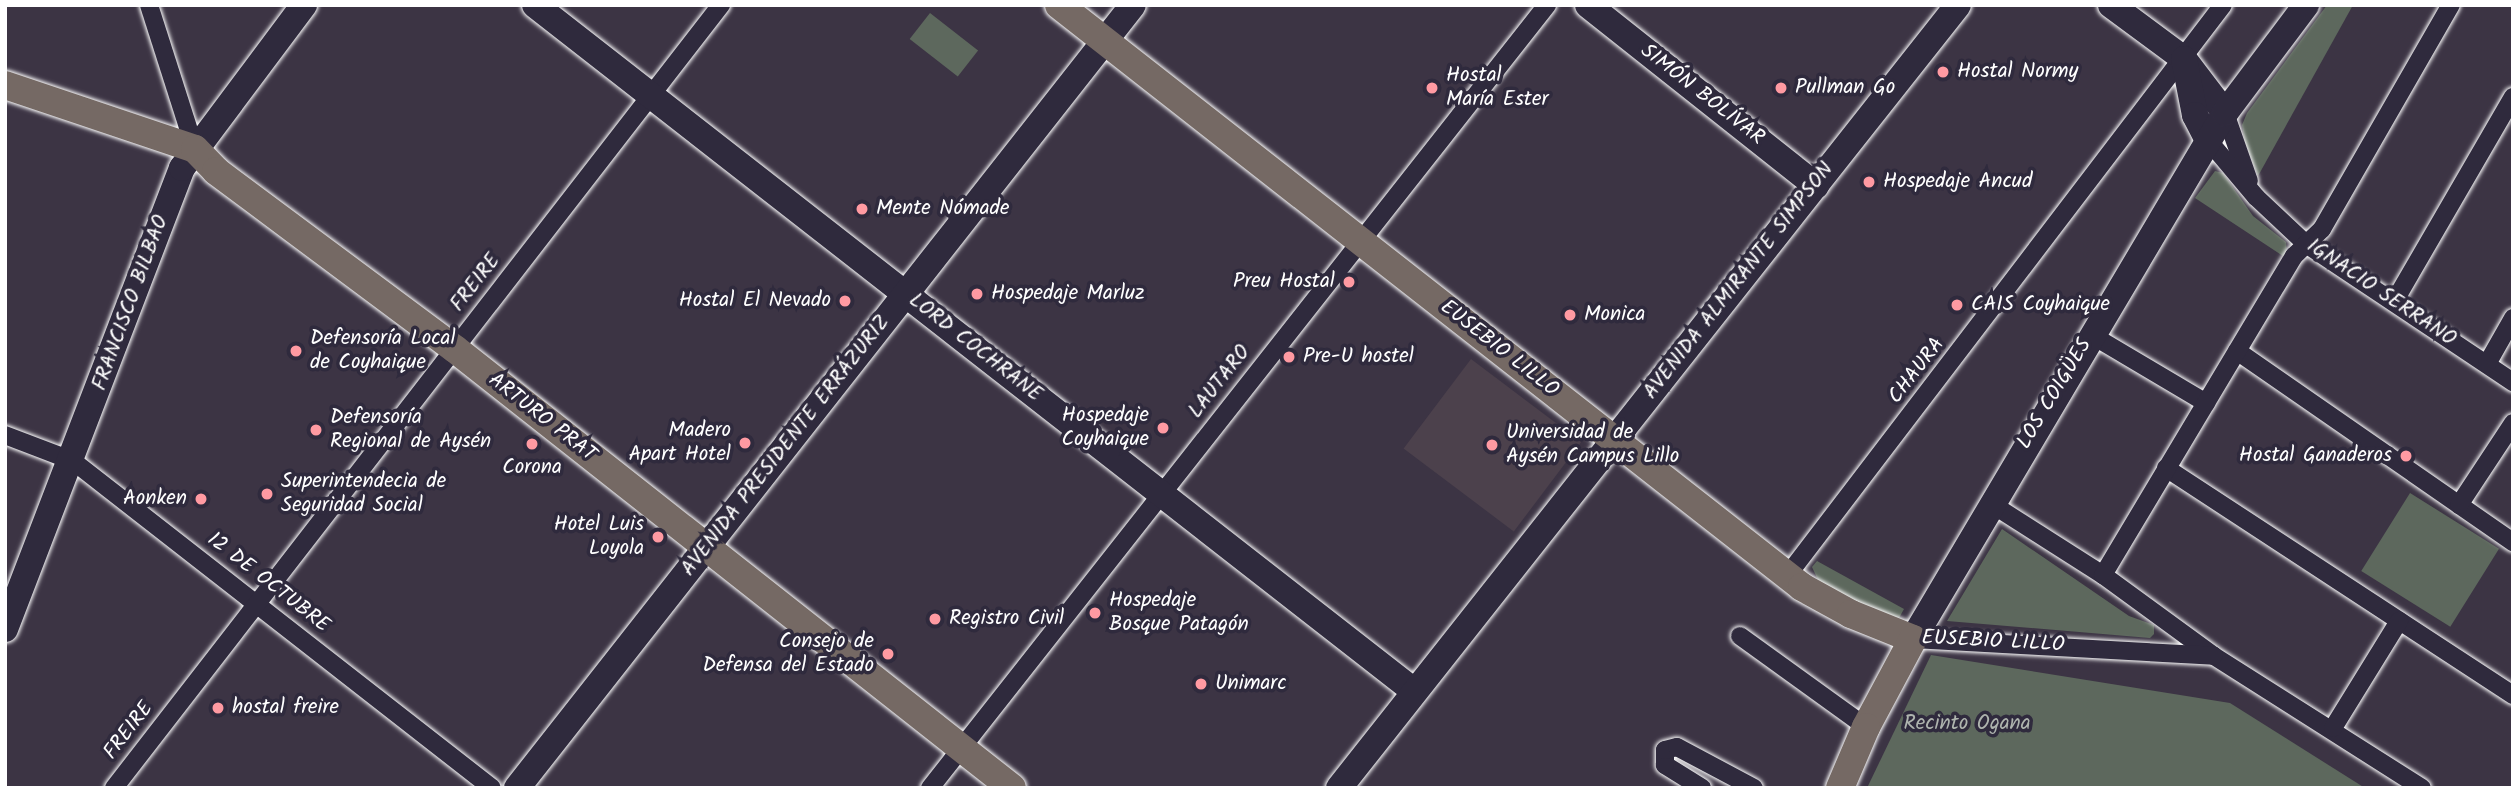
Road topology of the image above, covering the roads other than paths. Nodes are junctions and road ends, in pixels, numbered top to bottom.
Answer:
1 (149, 5) edge
2 (304, 5) edge
3 (536, 5) edge
4 (721, 5) edge
5 (1059, 5) edge
6 (1133, 5) edge
7 (1547, 5) edge
8 (1588, 5) edge
9 (1958, 5) edge
10 (2111, 5) edge
11 (2224, 5) edge
12 (2306, 5) edge
13 (2451, 5) edge
14 (1105, 41) junction
15 (2184, 59) junction
16 (5, 85) edge
17 (650, 96) junction
18 (2513, 97) edge
19 (2225, 113) junction
20 (2208, 140) junction
21 (195, 149) junction
22 (1816, 186) junction
23 (2256, 197) junction
24 (1361, 241) junction
25 (2306, 244) junction
26 (906, 294) junction
27 (2394, 302) junction
28 (2513, 318) edge
29 (2090, 334) junction
30 (454, 349) junction
31 (2237, 351) junction
32 (2487, 364) junction
33 (2513, 382) edge
34 (2206, 403) junction
35 (2513, 423) edge
36 (5, 435) edge
37 (1614, 439) junction
38 (72, 461) junction
39 (2166, 468) junction
40 (1161, 492) junction
41 (1990, 503) junction
42 (2459, 505) junction
43 (2513, 542) edge
44 (707, 547) junction
45 (2102, 575) junction
46 (1787, 576) junction
47 (259, 604) junction
48 (2399, 621) junction
49 (5, 629) edge
50 (1740, 636) dead end
51 (1913, 639) junction
52 (2214, 656) junction
53 (1414, 691) junction
54 (2513, 695) edge
55 (1866, 727) junction
56 (2333, 728) junction
57 (961, 748) junction
58 (1850, 761) junction
59 (114, 788) edge
60 (492, 788) edge
61 (517, 788) edge
62 (930, 788) edge
63 (1012, 788) edge
64 (1339, 788) edge
65 (1702, 788) edge
66 (1754, 788) edge
67 (1834, 788) edge
68 (1840, 788) edge
69 (2422, 788) edge

1 - 21 street
2 - 21 main road, FRANCISCO BILBAO
3 - 17 main road, LORD COCHRANE
4 - 17 street, FREIRE
5 - 14 main road, EUSEBIO LILLO
6 - 14 main road, AVENIDA PRESIDENTE ERRÁZURIZ
7 - 24 street, LAUTARO
8 - 22 main road, SIMÓN BOLÍVAR
9 - 22 main road, AVENIDA ALMIRANTE SIMPSON
10 - 15 main road, IGNACIO SERRANO
11 - 15 street, CHAURA
12 - 19 main road, LOS COIGÜES
13 - 25 street
14 - 24 main road, EUSEBIO LILLO
14 - 26 main road, AVENIDA PRESIDENTE ERRÁZURIZ
15 - 19 main road, IGNACIO SERRANO
15 - 20 main road, IGNACIO SERRANO
15 - 46 street, CHAURA
16 - 21 main road, ARTURO PRAT
17 - 26 main road, LORD COCHRANE
17 - 30 street, FREIRE
18 - 27 street
19 - 20 main road, LOS COIGÜES
19 - 23 street, IGNACIO SERRANO
20 - 23 street, IGNACIO SERRANO
20 - 29 main road, LOS COIGÜES
21 - 30 main road, ARTURO PRAT
21 - 38 main road, FRANCISCO BILBAO
22 - 37 main road, AVENIDA ALMIRANTE SIMPSON
23 - 25 street, IGNACIO SERRANO
24 - 37 main road, EUSEBIO LILLO
24 - 40 street, LAUTARO
25 - 27 street, IGNACIO SERRANO
25 - 31 street
26 - 40 main road, LORD COCHRANE
26 - 44 main road, AVENIDA PRESIDENTE ERRÁZURIZ
27 - 32 street, IGNACIO SERRANO
28 - 32 street
29 - 34 street
29 - 41 main road, LOS COIGÜES
30 - 44 main road, ARTURO PRAT
30 - 47 street, FREIRE
31 - 34 street
31 - 42 street
32 - 33 street, IGNACIO SERRANO
34 - 39 street
35 - 42 street
36 - 38 street, 12 DE OCTUBRE
37 - 46 main road, EUSEBIO LILLO
37 - 53 main road, AVENIDA ALMIRANTE SIMPSON
38 - 47 street, 12 DE OCTUBRE
38 - 49 main road, FRANCISCO BILBAO
39 - 45 street
39 - 48 street
40 - 53 main road, LORD COCHRANE
40 - 57 street, LAUTARO
41 - 45 street, EUSEBIO LILLO
41 - 51 main road, LOS COIGÜES
42 - 43 street
44 - 57 main road, ARTURO PRAT
44 - 61 main road, AVENIDA PRESIDENTE ERRÁZURIZ
45 - 52 street, EUSEBIO LILLO
46 - 51 main road, EUSEBIO LILLO
47 - 59 street, FREIRE
47 - 60 street, 12 DE OCTUBRE
48 - 54 street
48 - 56 street
50 - 55 street
51 - 52 street, EUSEBIO LILLO
51 - 55 main road, LOS COIGÜES
52 - 56 street, EUSEBIO LILLO
53 - 64 main road, AVENIDA ALMIRANTE SIMPSON
55 - 58 main road, LOS COIGÜES
56 - 69 street, EUSEBIO LILLO
57 - 62 street, LAUTARO
57 - 63 main road, ARTURO PRAT
58 - 67 main road, LOS COIGÜES
58 - 68 main road, LOS COIGÜES
65 - 66 street

